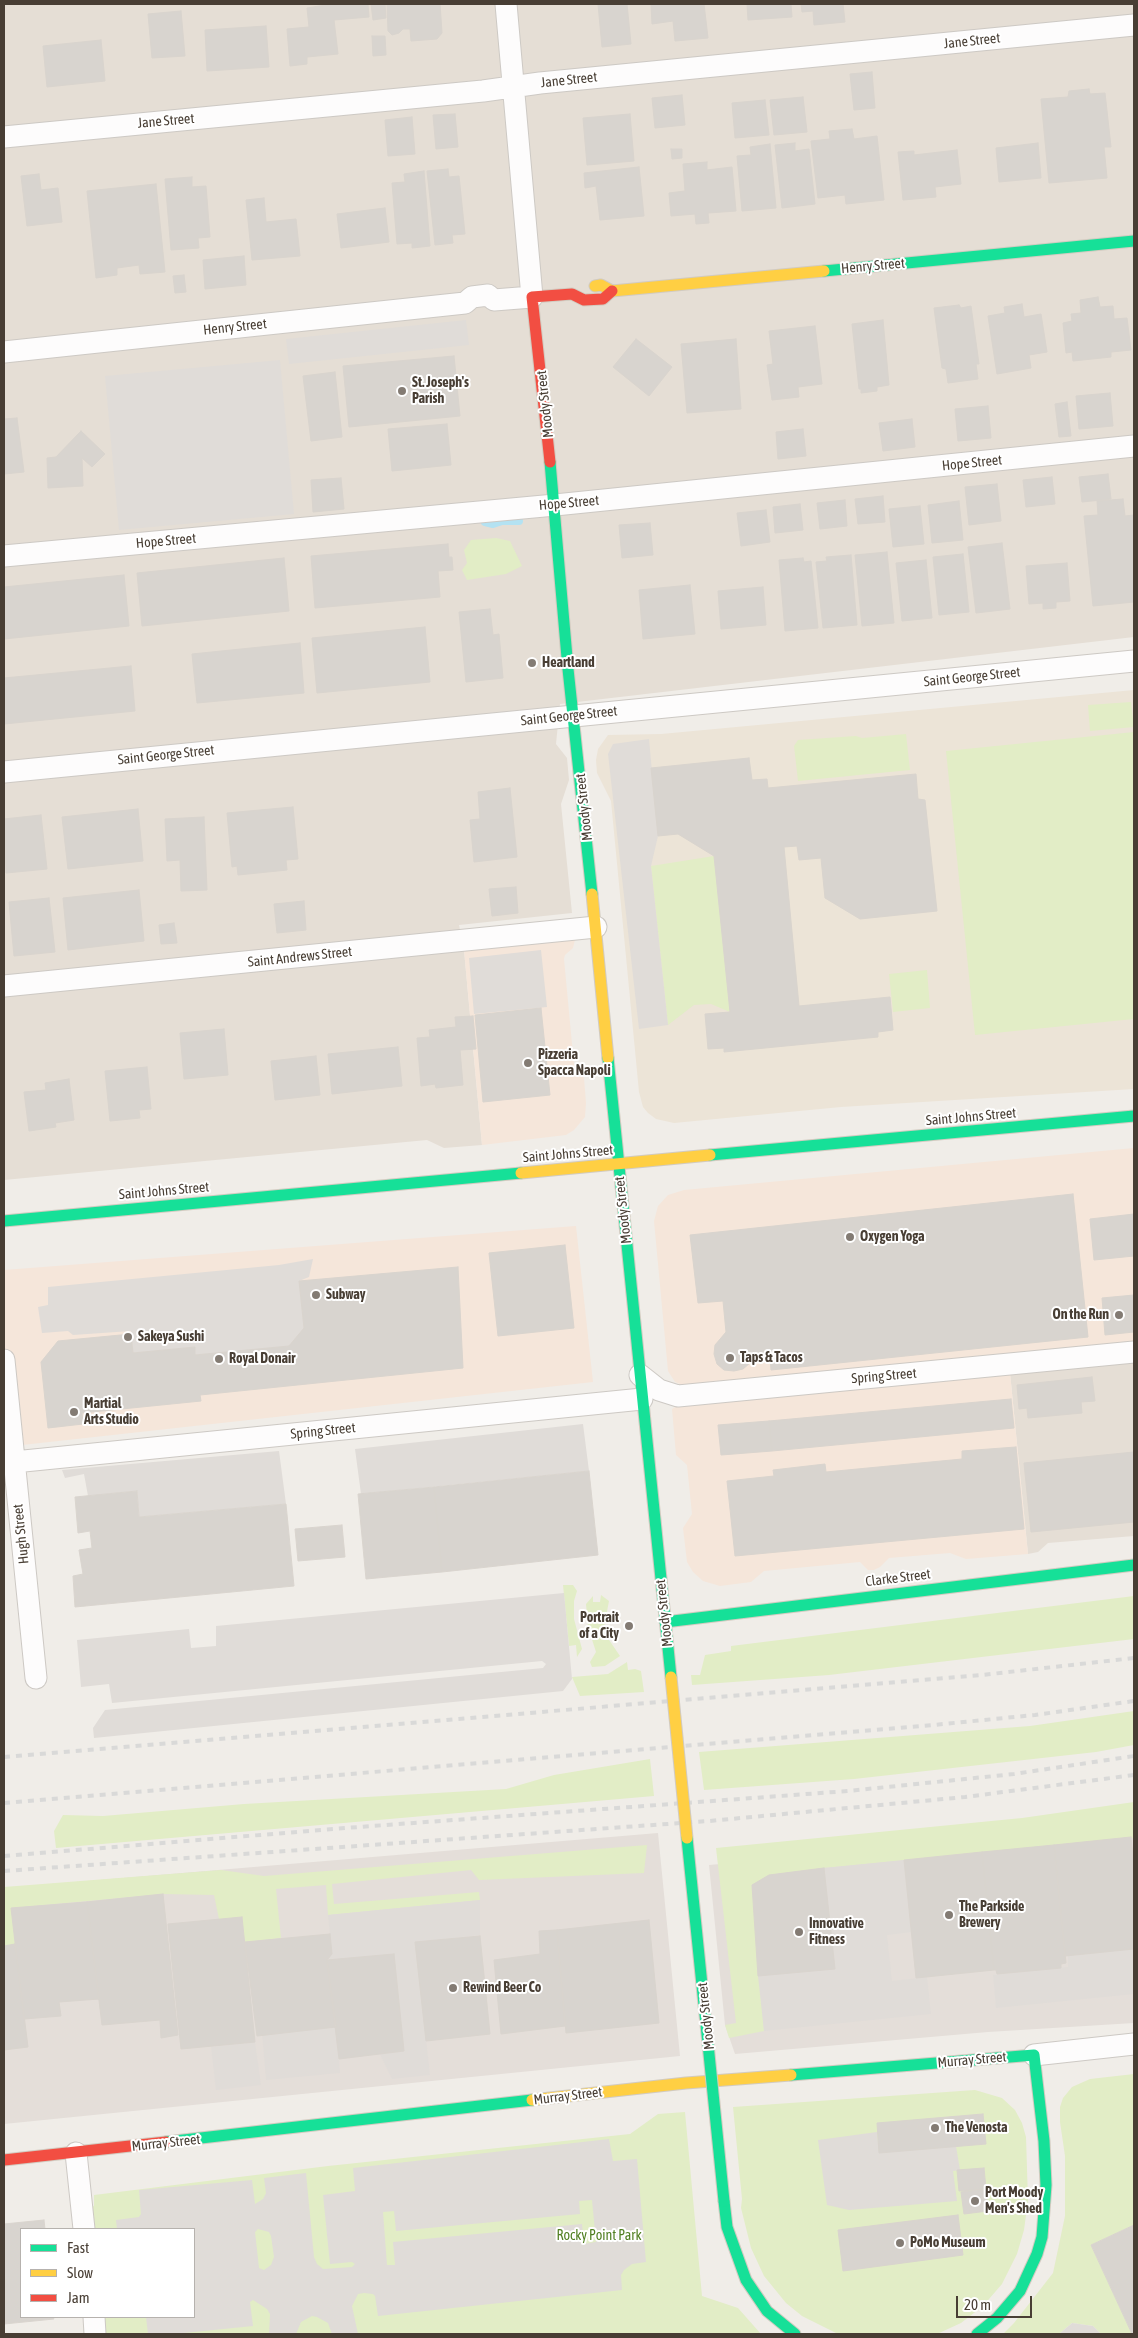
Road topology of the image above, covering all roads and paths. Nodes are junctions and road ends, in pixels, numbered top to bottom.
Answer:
1 (506, 4) edge
2 (1134, 25) edge
3 (513, 87) junction
4 (4, 137) edge
5 (1134, 241) edge
6 (532, 297) junction
7 (4, 352) edge
8 (1134, 446) edge
9 (555, 505) junction
10 (4, 556) edge
11 (1134, 661) edge
12 (573, 716) junction
13 (4, 772) edge
14 (596, 927) junction
15 (4, 986) edge
16 (1134, 1116) edge
17 (618, 1165) junction
18 (4, 1221) edge
19 (1134, 1352) edge
20 (4, 1360) edge
21 (640, 1375) junction
22 (642, 1399) junction
23 (9, 1462) edge
24 (1134, 1565) edge
25 (665, 1622) junction
26 (36, 1678) dead end
27 (1134, 2044) edge
28 (1034, 2055) junction
29 (76, 2153) junction
30 (4, 2160) edge
31 (84, 2228) edge
32 (94, 2318) edge
33 (95, 2334) edge
34 (795, 2334) edge
35 (977, 2334) edge

1 - 3 street, Moody Street
2 - 3 street, Jane Street
3 - 4 street, Jane Street
3 - 6 street, Moody Street
5 - 6 main road, Henry Street
6 - 7 street, Henry Street
6 - 9 main road, Moody Street
8 - 9 street, Hope Street
9 - 10 street, Hope Street
9 - 12 main road, Moody Street
11 - 12 street, Saint George Street
12 - 13 street, Saint George Street
12 - 14 main road, Moody Street
14 - 15 street, Saint Andrews Street
14 - 17 main road, Moody Street
16 - 17 main road, Saint Johns Street
17 - 18 main road, Saint Johns Street
17 - 21 main road, Moody Street
19 - 21 street, Spring Street
20 - 23 street, Hugh Street
21 - 22 main road, Moody Street
22 - 23 street, Spring Street
22 - 25 main road, Moody Street
23 - 26 street, Hugh Street
24 - 25 main road, Clarke Street
25 - 34 main road, Moody Street, bridge
27 - 28 street, Murray Street
28 - 29 main road, Murray Street
28 - 35 main road
29 - 30 main road, Murray Street
29 - 31 street
32 - 33 street

